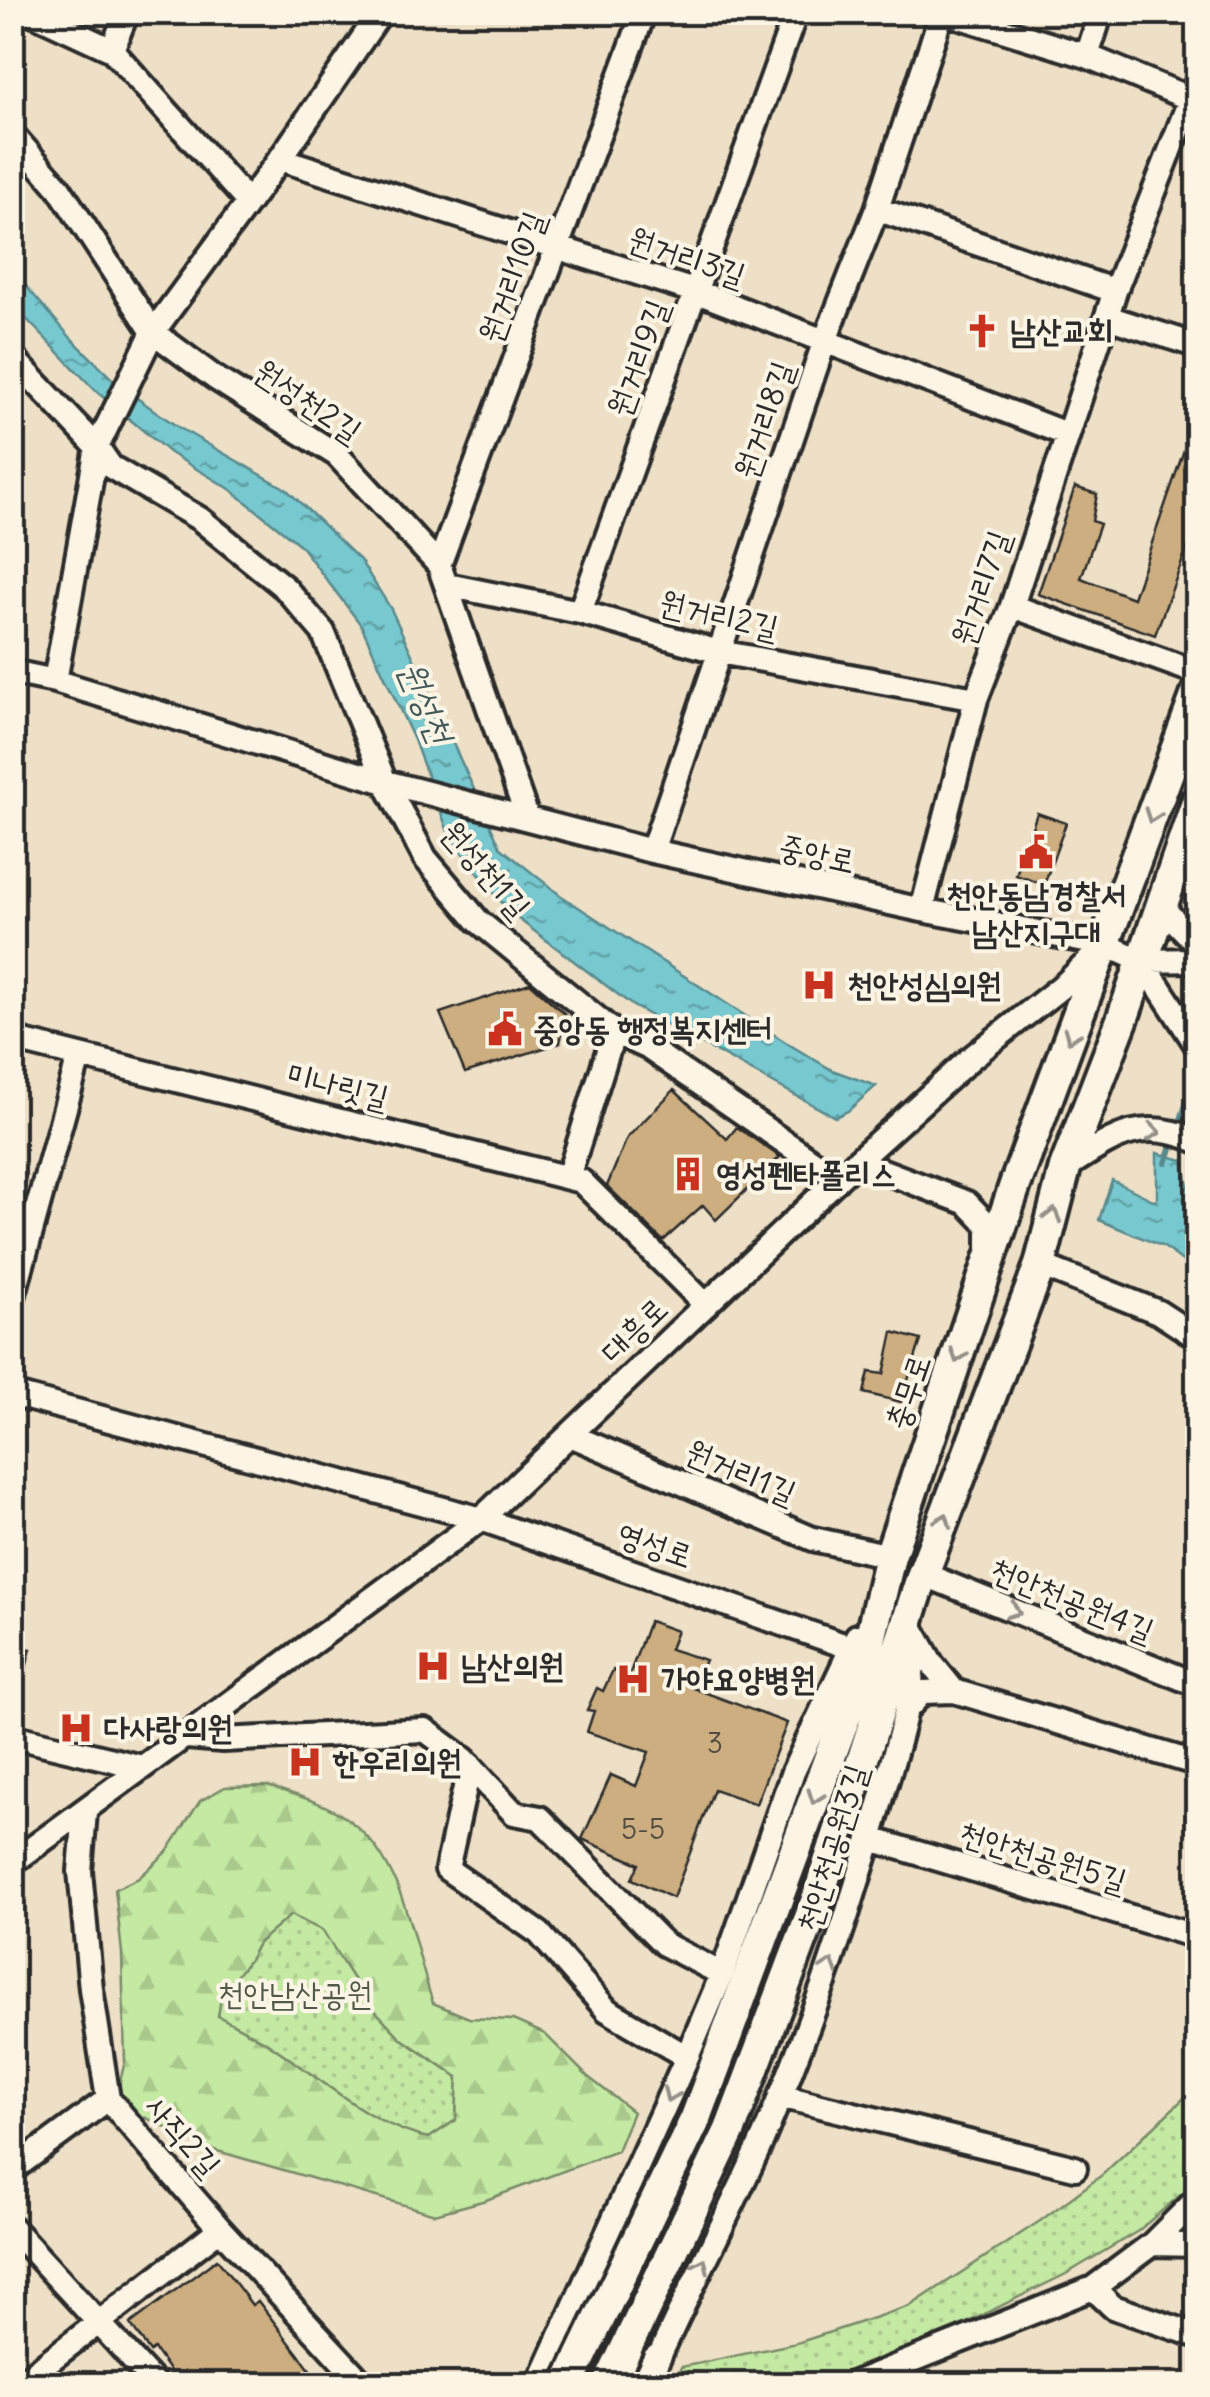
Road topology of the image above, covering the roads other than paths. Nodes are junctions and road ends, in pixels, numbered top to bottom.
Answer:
1 (30, 12) edge
2 (127, 12) edge
3 (381, 12) edge
4 (644, 12) edge
5 (796, 12) edge
6 (943, 12) edge
7 (1102, 12) edge
8 (112, 50) junction
9 (1087, 56) junction
10 (1195, 94) edge
11 (12, 134) edge
12 (280, 159) junction
13 (247, 201) junction
14 (877, 209) junction
15 (558, 248) junction
16 (1115, 291) junction
17 (696, 292) junction
18 (1108, 317) junction
19 (149, 342) junction
20 (824, 342) junction
21 (1198, 346) edge
22 (12, 358) edge
23 (1066, 434) junction
24 (102, 437) junction
25 (443, 575) junction
26 (1012, 606) junction
27 (580, 612) junction
28 (719, 652) junction
29 (12, 672) edge
30 (1198, 673) edge
31 (55, 681) junction
32 (1198, 691) edge
33 (976, 699) junction
34 (384, 782) junction
35 (1198, 800) edge
36 (522, 815) junction
37 (652, 850) junction
38 (1161, 906) junction
39 (922, 910) junction
40 (1032, 929) junction
41 (1192, 939) edge
42 (1106, 945) junction
43 (1186, 960) edge
44 (1142, 961) junction
45 (1038, 1004) junction
46 (614, 1032) junction
47 (12, 1040) edge
48 (1198, 1047) edge
49 (79, 1057) junction
50 (1198, 1141) edge
51 (857, 1161) junction
52 (1066, 1168) junction
53 (838, 1178) junction
54 (574, 1179) junction
55 (989, 1263) junction
56 (1040, 1265) junction
57 (12, 1301) edge
58 (706, 1305) junction
59 (1198, 1338) edge
60 (12, 1394) edge
61 (570, 1436) junction
62 (481, 1519) junction
63 (890, 1556) junction
64 (923, 1574) junction
65 (875, 1608) junction
66 (911, 1620) junction
67 (850, 1647) junction
68 (1198, 1686) edge
69 (954, 1691) junction
70 (906, 1710) junction
71 (12, 1736) edge
72 (188, 1737) junction
73 (1198, 1764) edge
74 (470, 1765) junction
75 (142, 1767) junction
76 (85, 1812) junction
77 (871, 1840) junction
78 (12, 1863) edge
79 (1198, 1937) edge
80 (722, 1974) junction
81 (687, 2057) junction
82 (780, 2096) junction
83 (108, 2099) junction
84 (1075, 2168) dead end
85 (12, 2170) edge
86 (1198, 2198) edge
87 (12, 2228) edge
88 (220, 2229) junction
89 (1152, 2244) junction
90 (1198, 2245) edge
91 (1093, 2288) junction
92 (566, 2318) junction
93 (99, 2324) junction
94 (1198, 2336) edge
95 (660, 2353) junction
96 (19, 2384) edge
97 (155, 2384) edge
98 (363, 2384) edge
99 (538, 2384) edge
100 (568, 2384) edge
101 (609, 2384) edge
102 (647, 2384) edge
103 (852, 2384) edge

1 - 8 street
2 - 8 street
3 - 12 street
4 - 15 street, 원거리10길
5 - 17 street, 원거리9길
6 - 9 street
6 - 14 street, 원거리8길
7 - 9 street
8 - 13 street
9 - 10 street
10 - 16 street, 원거리7길
11 - 19 street, 원성천2길
12 - 13 street
12 - 15 street, 원거리3길
13 - 19 street
14 - 16 street
14 - 20 street, 원거리8길
15 - 17 street, 원거리3길
15 - 25 street, 원거리10길
16 - 18 street, 원거리7길
17 - 20 street, 원거리3길
17 - 27 street, 원거리9길
18 - 21 street
18 - 23 street, 원거리7길
19 - 24 street
19 - 25 street, 원성천2길
20 - 23 street, 원거리3길
20 - 28 street, 원거리8길
22 - 24 street, 원성천1길
23 - 26 street, 원거리7길
24 - 31 street
24 - 34 street, 원성천1길
25 - 27 street, 원거리2길
25 - 36 street, 원성천2길
26 - 30 street
26 - 33 street, 원거리7길
27 - 28 street, 원거리2길
28 - 33 street, 원거리2길
28 - 37 street, 원거리8길
29 - 31 street
31 - 34 street
32 -> 42 main road, 충무로
33 - 39 street, 원거리7길
34 - 36 street, 중앙로
34 - 46 street, 원성천1길
35 - 38 main road
36 - 37 street, 중앙로
37 - 39 street, 중앙로
38 - 41 street
38 - 44 main road
39 - 40 street, 중앙로
40 - 42 street, 중앙로
40 - 45 street
42 - 44 street, 중앙로
42 - 45 street, 대흥로
42 -> 55 main road, 충무로
43 - 44 street
44 - 48 street
44 - 52 main road
45 - 51 street, 대흥로
46 - 53 street, 원성천1길
46 - 54 street
47 - 49 street, 미나릿길
49 - 54 street, 미나릿길
49 - 57 street
52 -> 50 street
51 - 53 street, 대흥로
51 - 55 street
56 -> 52 main road
53 - 58 street, 대흥로
54 - 58 street
55 -> 63 main road, 충무로
56 - 59 street
64 -> 56 main road
58 - 61 street, 대흥로
60 - 62 street, 영성로
61 - 62 street, 대흥로
61 - 63 street, 원거리1길
62 - 67 street, 영성로
62 - 72 street, 대흥로
63 - 65 main road, 충무로
64 - 66 main road
64 -> 68 street, 천안천공원4길
65 - 67 street
65 -> 100 main road, 충무로, bridge
66 - 69 street
66 - 70 street, 천안천공원3길
66 - 101 main road, bridge
67 - 80 street
69 - 70 street
69 - 73 street
70 - 77 street, 천안천공원3길
71 - 75 street
72 - 74 street
72 - 75 street, 대흥로
74 - 80 street
74 - 81 street
75 - 76 street, 대흥로
76 - 78 street, 대흥로
76 - 83 street, 사직2길
77 - 79 street, 천안천공원5길
82 -> 77 street, 천안천공원3길
80 - 81 street
81 -> 92 street
82 - 84 street
95 -> 82 street, 천안천공원3길
83 - 85 street
83 - 88 street, 사직2길
86 - 89 street
87 - 93 street
88 - 93 street
88 - 98 street, 사직2길
89 - 90 street
89 - 91 street
91 - 94 street
91 - 103 street
92 - 95 street
92 - 99 street
93 - 96 street
93 - 97 street
95 - 102 street, 천안천공원3길

